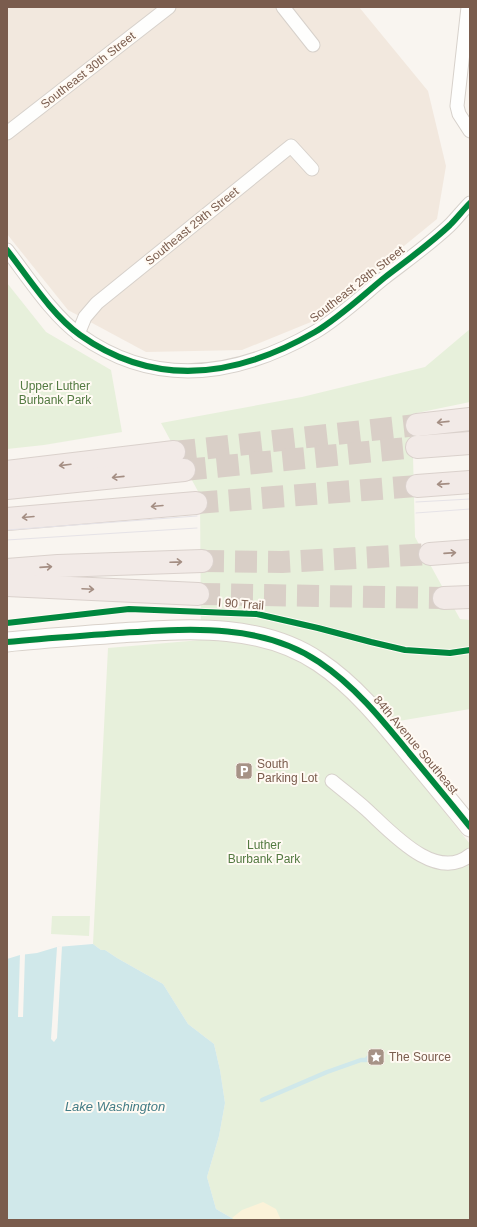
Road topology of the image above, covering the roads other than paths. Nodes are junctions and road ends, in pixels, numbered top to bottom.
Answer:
1 (169, 7) edge
2 (283, 7) edge
3 (468, 7) edge
4 (313, 45) dead end
5 (470, 131) edge
6 (7, 133) edge
7 (312, 169) dead end
8 (470, 203) edge
9 (7, 250) edge
10 (78, 334) junction
11 (470, 419) edge
12 (417, 425) tunnel mouth
13 (470, 443) edge
14 (417, 447) tunnel mouth
15 (7, 472) edge
16 (470, 482) edge
17 (417, 486) tunnel mouth
18 (7, 488) edge
19 (196, 503) tunnel mouth
20 (7, 519) edge
21 (470, 551) edge
22 (430, 554) tunnel mouth
23 (202, 561) tunnel mouth
24 (7, 570) edge
25 (7, 585) edge
26 (198, 594) tunnel mouth
27 (470, 597) edge
28 (444, 598) tunnel mouth
29 (7, 642) edge
30 (332, 781) dead end
31 (470, 827) edge
32 (470, 855) edge

1 - 6 street, Southeast 30th Street
2 - 4 street
3 - 5 street
7 - 10 street, Southeast 29th Street
8 - 10 street, Southeast 28th Street
9 - 10 street
11 -> 12 highway
13 - 14 highway
15 - 18 highway
16 -> 17 highway
19 -> 20 highway
22 -> 21 highway
24 -> 23 highway
25 -> 26 highway
27 - 28 highway
29 - 31 street, 84th Avenue Southeast
30 - 32 street

